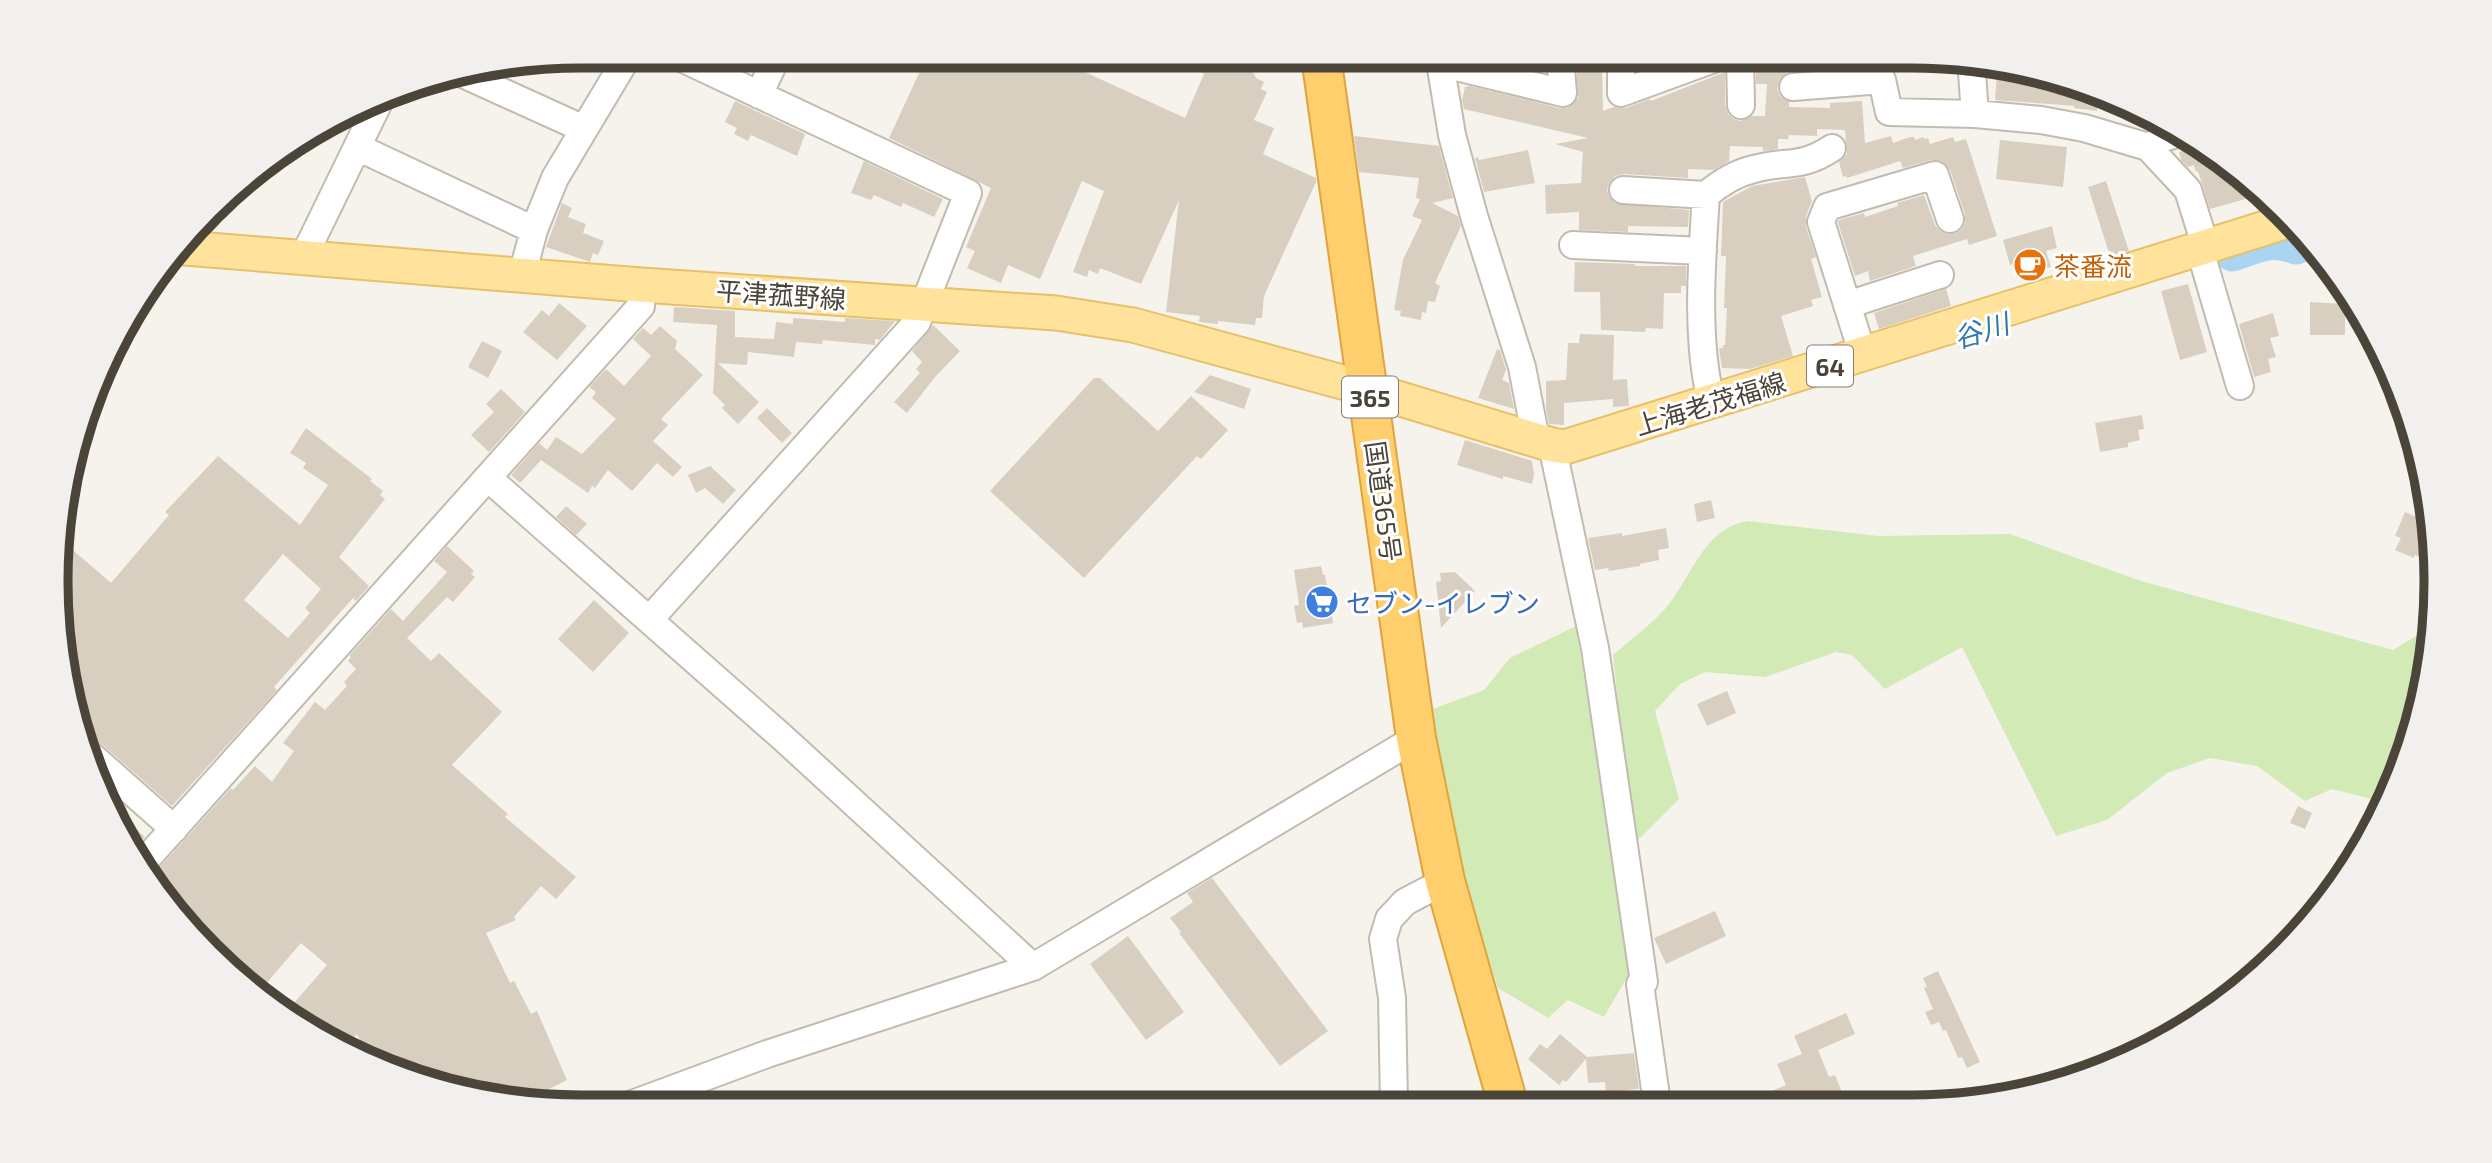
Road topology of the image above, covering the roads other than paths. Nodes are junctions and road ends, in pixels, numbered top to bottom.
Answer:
1 (621, 68) edge
2 (702, 68) edge
3 (771, 68) edge
4 (1323, 68) edge
5 (1441, 68) edge
6 (1472, 68) edge
7 (1561, 68) edge
8 (1621, 68) edge
9 (1689, 68) edge
10 (1740, 68) edge
11 (1837, 68) edge
12 (1972, 72) edge
13 (475, 80) edge
14 (1838, 83) junction
15 (1793, 87) dead end
16 (759, 95) junction
17 (1741, 104) dead end
18 (374, 112) edge
19 (1975, 114) junction
20 (584, 129) junction
21 (2167, 137) edge
22 (357, 147) junction
23 (2148, 147) junction
24 (1832, 148) dead end
25 (1623, 190) dead end
26 (1706, 195) junction
27 (1950, 219) dead end
28 (2279, 225) edge
29 (534, 230) junction
30 (1573, 245) dead end
31 (191, 249) edge
32 (1703, 251) junction
33 (2203, 256) junction
34 (303, 258) junction
35 (522, 275) junction
36 (1940, 275) dead end
37 (641, 285) junction
38 (924, 303) junction
39 (1847, 305) junction
40 (1863, 355) junction
41 (2239, 386) dead end
42 (1368, 389) junction
43 (1712, 403) junction
44 (1544, 443) junction
45 (488, 478) junction
46 (650, 620) junction
47 (1416, 738) junction
48 (102, 765) edge
49 (174, 829) junction
50 (148, 856) edge
51 (1445, 881) junction
52 (1033, 967) junction
53 (656, 1095) edge
54 (1394, 1095) edge
55 (1505, 1095) edge
56 (1656, 1095) edge

1 - 20 street
2 - 16 street
3 - 16 street
4 - 42 highway, 国道365号 / 365
5 - 44 street
6 - 7 street
8 - 9 street
10 - 17 street
11 - 14 street
12 - 19 street
13 - 20 street
14 - 15 street
14 - 19 street
16 - 38 street
18 - 22 street
19 - 23 street
20 - 29 street
21 - 23 street
22 - 29 street
22 - 34 street
23 - 33 street
24 - 26 street
25 - 26 street
26 - 32 street
27 - 39 street
28 - 33 main road, 上海老茂福線 / 64
29 - 35 street
30 - 32 street
31 - 34 main road, 平津菰野線
32 - 43 street
33 - 40 main road, 上海老茂福線 / 64
33 - 41 street
34 - 35 main road, 平津菰野線
35 - 37 main road, 平津菰野線
36 - 39 street
37 - 38 main road, 平津菰野線
37 - 45 street
38 - 42 main road, 平津菰野線
38 - 46 street
39 - 40 street
40 - 43 main road, 上海老茂福線 / 64
42 - 44 main road, 上海老茂福線 / 64
42 - 47 highway, 国道365号 / 365
43 - 44 main road, 上海老茂福線 / 64
44 - 56 street
45 - 46 street
45 - 49 street
46 - 52 street
47 - 51 highway, 国道365号 / 365
47 - 52 street
48 - 49 street
49 - 50 street
51 - 54 street
51 - 55 highway, 国道365号 / 365
52 - 53 street

